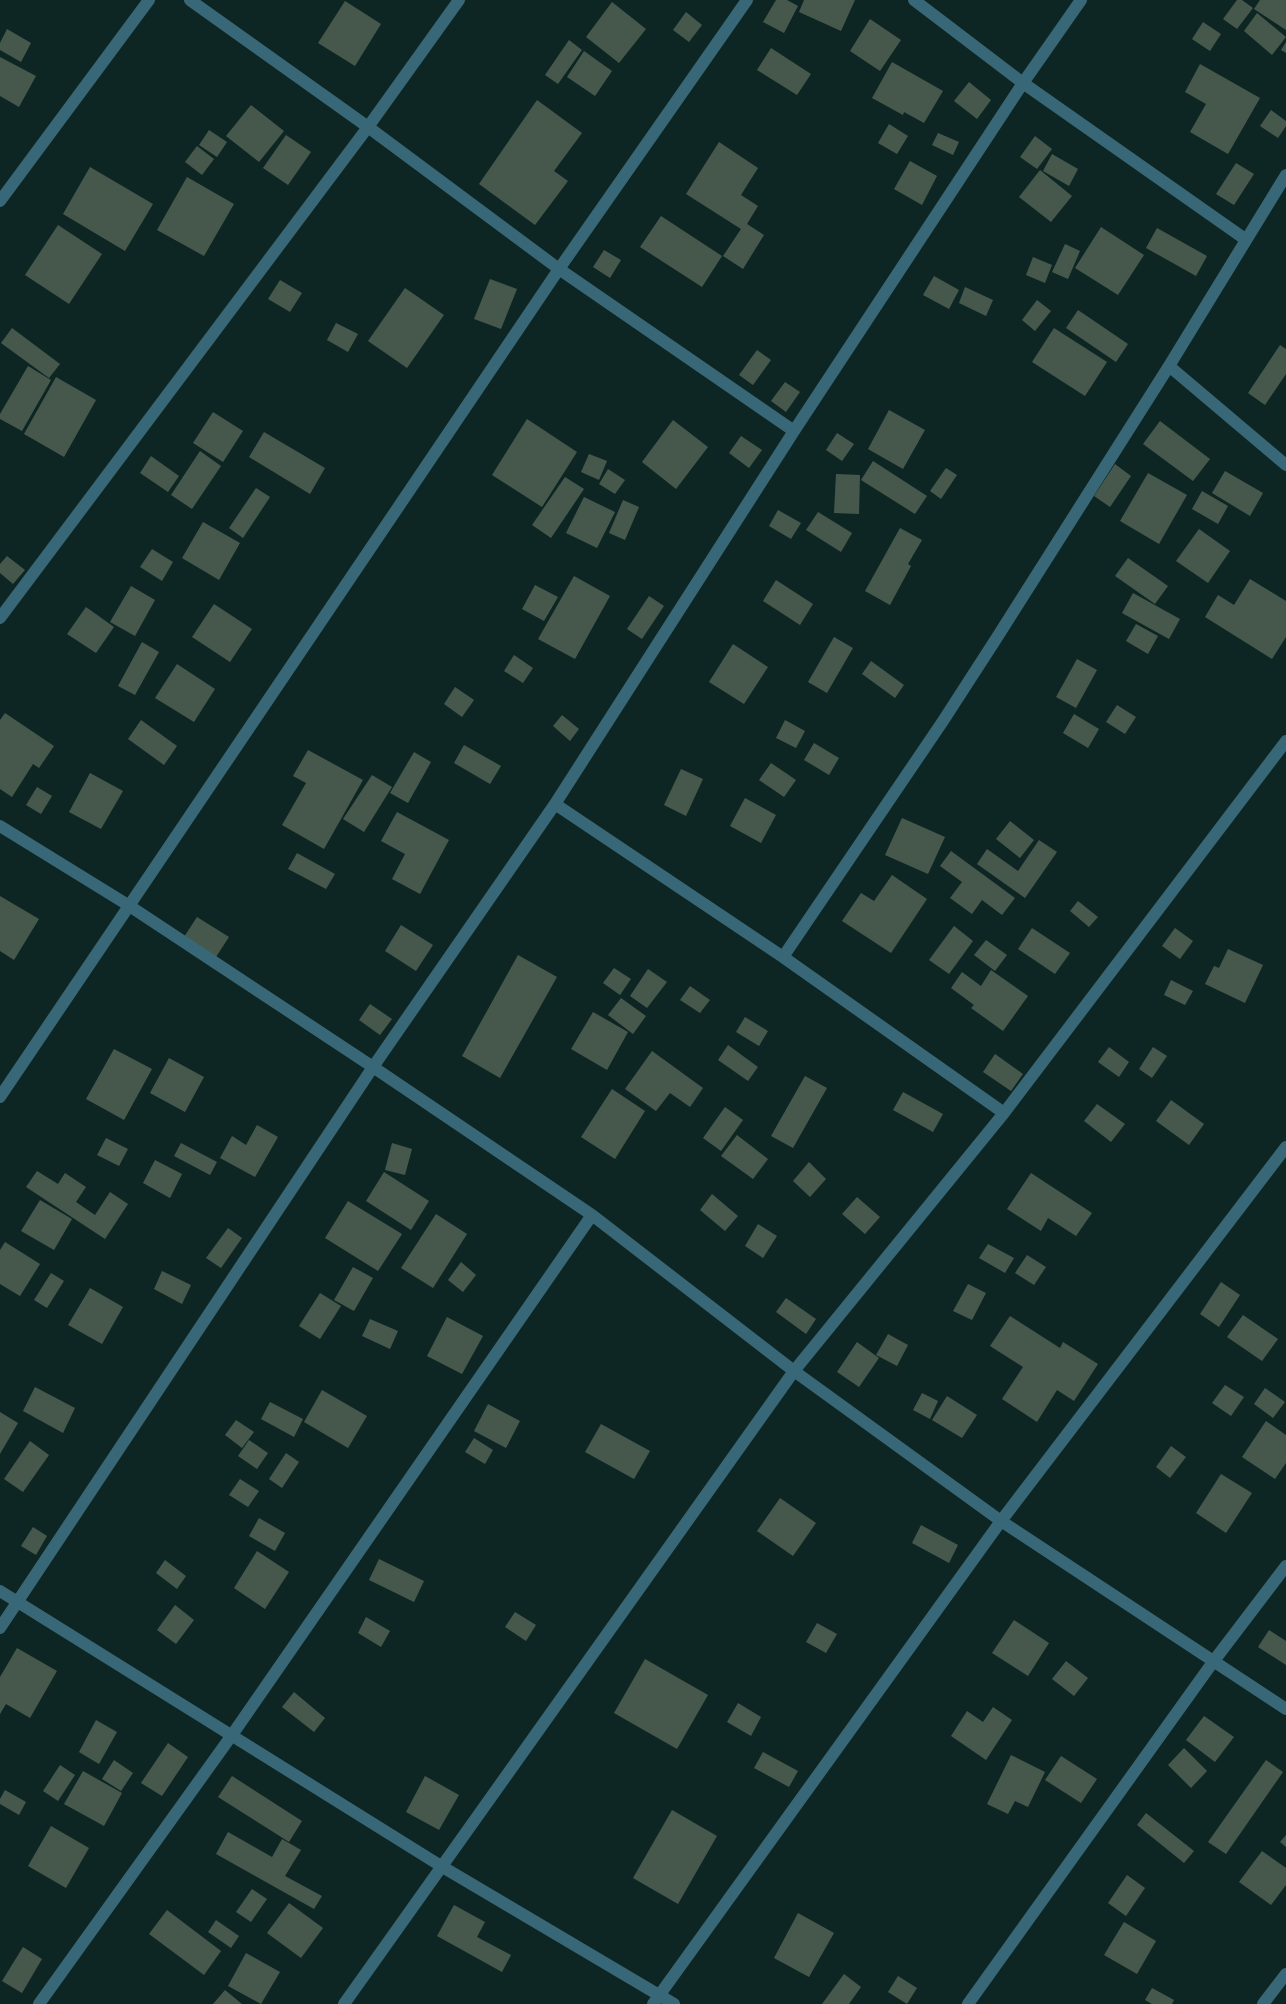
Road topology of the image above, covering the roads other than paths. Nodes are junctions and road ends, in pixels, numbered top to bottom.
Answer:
1 (149, 0) edge
2 (190, 0) edge
3 (459, 0) edge
4 (746, 0) edge
5 (914, 0) edge
6 (1081, 0) edge
7 (1023, 83) junction
8 (368, 127) junction
9 (1286, 175) edge
10 (0, 201) edge
11 (1245, 240) junction
12 (558, 269) junction
13 (1169, 366) junction
14 (794, 431) junction
15 (1286, 465) edge
16 (0, 618) edge
17 (1286, 741) edge
18 (555, 804) junction
19 (0, 826) edge
20 (128, 905) junction
21 (783, 957) junction
22 (373, 1067) junction
23 (0, 1097) edge
24 (1004, 1112) junction
25 (1286, 1148) edge
26 (592, 1215) junction
27 (794, 1371) junction
28 (1001, 1521) junction
29 (1286, 1566) edge
30 (0, 1591) edge
31 (18, 1603) junction
32 (0, 1628) edge
33 (1213, 1662) junction
34 (1286, 1709) edge
35 (232, 1736) junction
36 (441, 1866) junction
37 (1286, 1974) edge
38 (656, 1999) edge
39 (39, 2004) edge
40 (344, 2004) edge
41 (674, 2004) edge
42 (968, 2004) edge
43 (1263, 2004) edge

1 - 10 street
2 - 8 street
3 - 8 street
4 - 12 street
5 - 7 street
6 - 7 street
7 - 11 street
7 - 14 street
8 - 12 street
8 - 16 street
9 - 11 street
11 - 13 street
12 - 14 street
12 - 20 street
13 - 15 street
13 - 21 street
14 - 18 street
17 - 24 street
18 - 21 street
18 - 22 street
19 - 20 street
20 - 22 street
20 - 23 street
21 - 24 street
22 - 26 street
22 - 31 street
24 - 27 street
25 - 28 street
26 - 27 street
26 - 35 street
27 - 28 street
27 - 36 street
28 - 33 street
28 - 38 street
29 - 33 street
30 - 31 street
31 - 32 street
31 - 35 street
33 - 34 street
33 - 42 street
35 - 36 street
35 - 39 street
36 - 38 street
36 - 40 street
37 - 43 street
38 - 41 street

